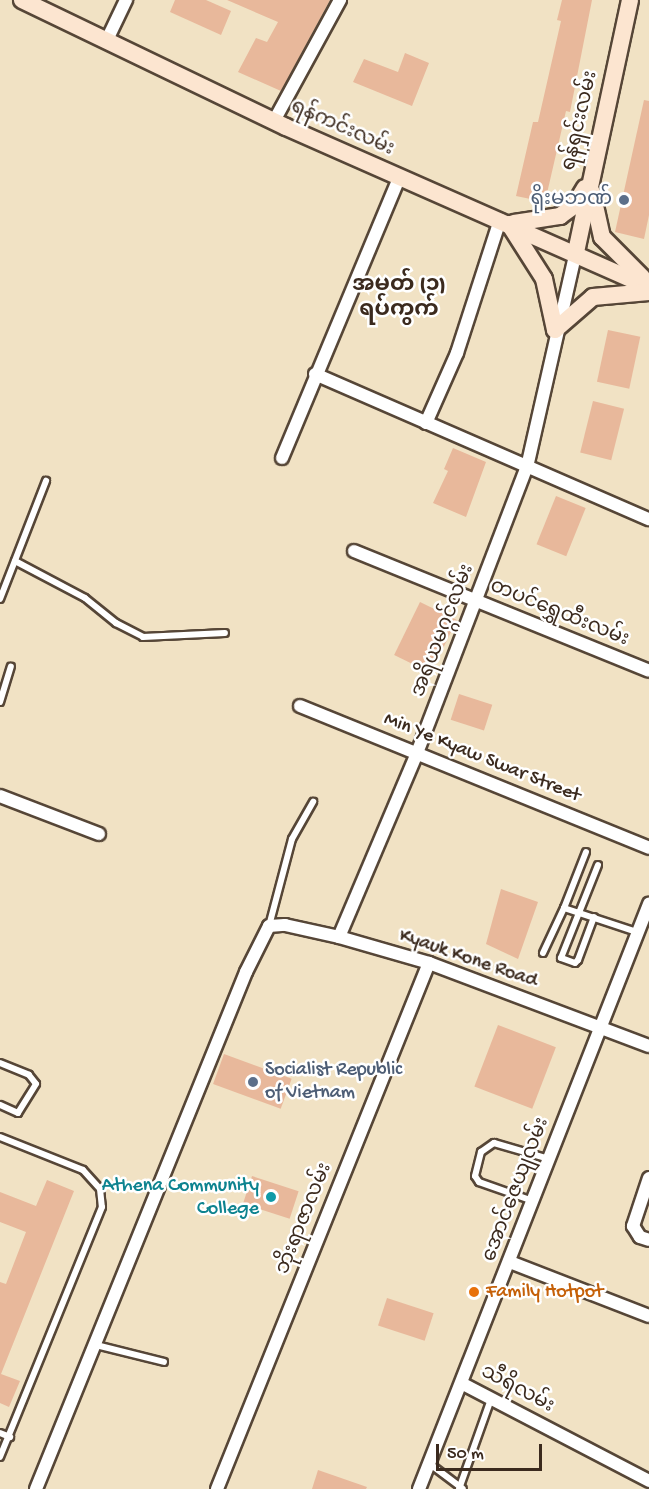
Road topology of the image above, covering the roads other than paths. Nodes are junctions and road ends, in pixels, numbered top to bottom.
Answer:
1 (22, 0) edge
2 (126, 0) edge
3 (340, 0) edge
4 (630, 0) edge
5 (106, 42) junction
6 (274, 121) junction
7 (399, 178) junction
8 (590, 179) junction
9 (504, 221) junction
10 (576, 252) junction
11 (649, 285) edge
12 (649, 292) edge
13 (555, 330) junction
14 (315, 374) junction
15 (426, 423) junction
16 (282, 458) dead end
17 (527, 467) junction
18 (46, 481) dead end
19 (649, 519) edge
20 (354, 551) dead end
21 (15, 561) junction
22 (0, 599) edge
23 (476, 602) junction
24 (225, 633) dead end
25 (11, 668) dead end
26 (649, 671) edge
27 (0, 702) edge
28 (300, 706) dead end
29 (417, 753) junction
30 (0, 795) edge
31 (313, 802) dead end
32 (99, 834) dead end
33 (649, 848) edge
34 (586, 852) dead end
35 (598, 865) dead end
36 (649, 904) edge
37 (564, 908) junction
38 (580, 913) junction
39 (594, 917) junction
40 (269, 926) junction
41 (638, 932) junction
42 (339, 937) junction
43 (543, 953) dead end
44 (429, 963) junction
45 (601, 1027) junction
46 (649, 1046) edge
47 (0, 1063) edge
48 (0, 1106) edge
49 (0, 1137) edge
50 (550, 1159) junction
51 (649, 1178) edge
52 (534, 1201) junction
53 (649, 1240) edge
54 (510, 1262) junction
55 (649, 1316) edge
56 (96, 1345) junction
57 (164, 1362) dead end
58 (463, 1384) junction
59 (491, 1399) junction
60 (0, 1433) edge
61 (10, 1437) junction
62 (0, 1457) edge
63 (430, 1464) junction
64 (649, 1481) edge
65 (461, 1488) edge
66 (36, 1489) edge
67 (218, 1489) edge
68 (419, 1489) edge

1 - 5 main road, ရန်ကင်းလမ်း
2 - 5 street
3 - 6 street
4 - 8 main road, ရန်ရှင်းလမ်း
5 - 6 main road, ရန်ကင်းလမ်း
6 - 7 main road, ရန်ကင်းလမ်း
7 - 9 main road, ရန်ကင်းလမ်း
7 - 14 street
8 - 9 main road
8 - 10 main road, ရန်ရှင်းလမ်း
8 - 11 main road
9 - 10 main road, ရန်ကင်းလမ်း
9 - 13 main road
9 - 15 street
10 - 11 main road, ရန်ကင်းလမ်း
10 - 13 street, အရိယမဂ္ဂင်လမ်း
12 - 13 main road
13 - 17 street, အရိယမဂ္ဂင်လမ်း
14 - 15 street
14 - 16 street
15 - 17 street
17 - 19 street
17 - 23 street, အရိယမဂ္ဂင်လမ်း
18 - 21 lane
20 - 23 street, တပင်ရွှေထီးလမ်း
21 - 22 lane
21 - 24 lane
23 - 26 street, တပင်ရွှေထီးလမ်း
23 - 29 street, အရိယမဂ္ဂင်လမ်း
25 - 27 lane
28 - 29 street, Min Ye Kyaw Swar Street
29 - 33 street, Min Ye Kyaw Swar Street
29 - 42 street, အရိယမဂ္ဂင်လမ်း
30 - 32 street
31 - 40 lane
34 - 37 lane
35 - 38 lane
36 - 41 street, အောင်ဇေယျလမ်း
37 - 38 lane
37 - 43 lane
38 - 39 lane
38 - 39 lane
39 - 41 lane
40 - 42 street, Kyauk Kone Road
40 - 56 street
41 - 45 street, အောင်ဇေယျလမ်း
42 - 44 street, Kyauk Kone Road
44 - 45 street, Kyauk Kone Road
44 - 67 street, ဘိုးရာဇာလမ်း
45 - 46 street, Kyauk Kone Road
45 - 50 street, အောင်ဇေယျလမ်း
47 - 48 lane
49 - 61 lane
50 - 52 street, အောင်ဇေယျလမ်း
50 - 52 lane
51 - 53 street
52 - 54 street, အောင်ဇေယျလမ်း
54 - 55 street
54 - 58 street, အောင်ဇေယျလမ်း
56 - 57 lane
56 - 66 street
58 - 59 street, သီရိလမ်း
58 - 63 street, အောင်ဇေယျလမ်း
59 - 64 street, သီရိလမ်း
59 - 65 lane
60 - 61 lane
61 - 62 lane
63 - 65 lane
63 - 68 street, အောင်ဇေယျလမ်း

